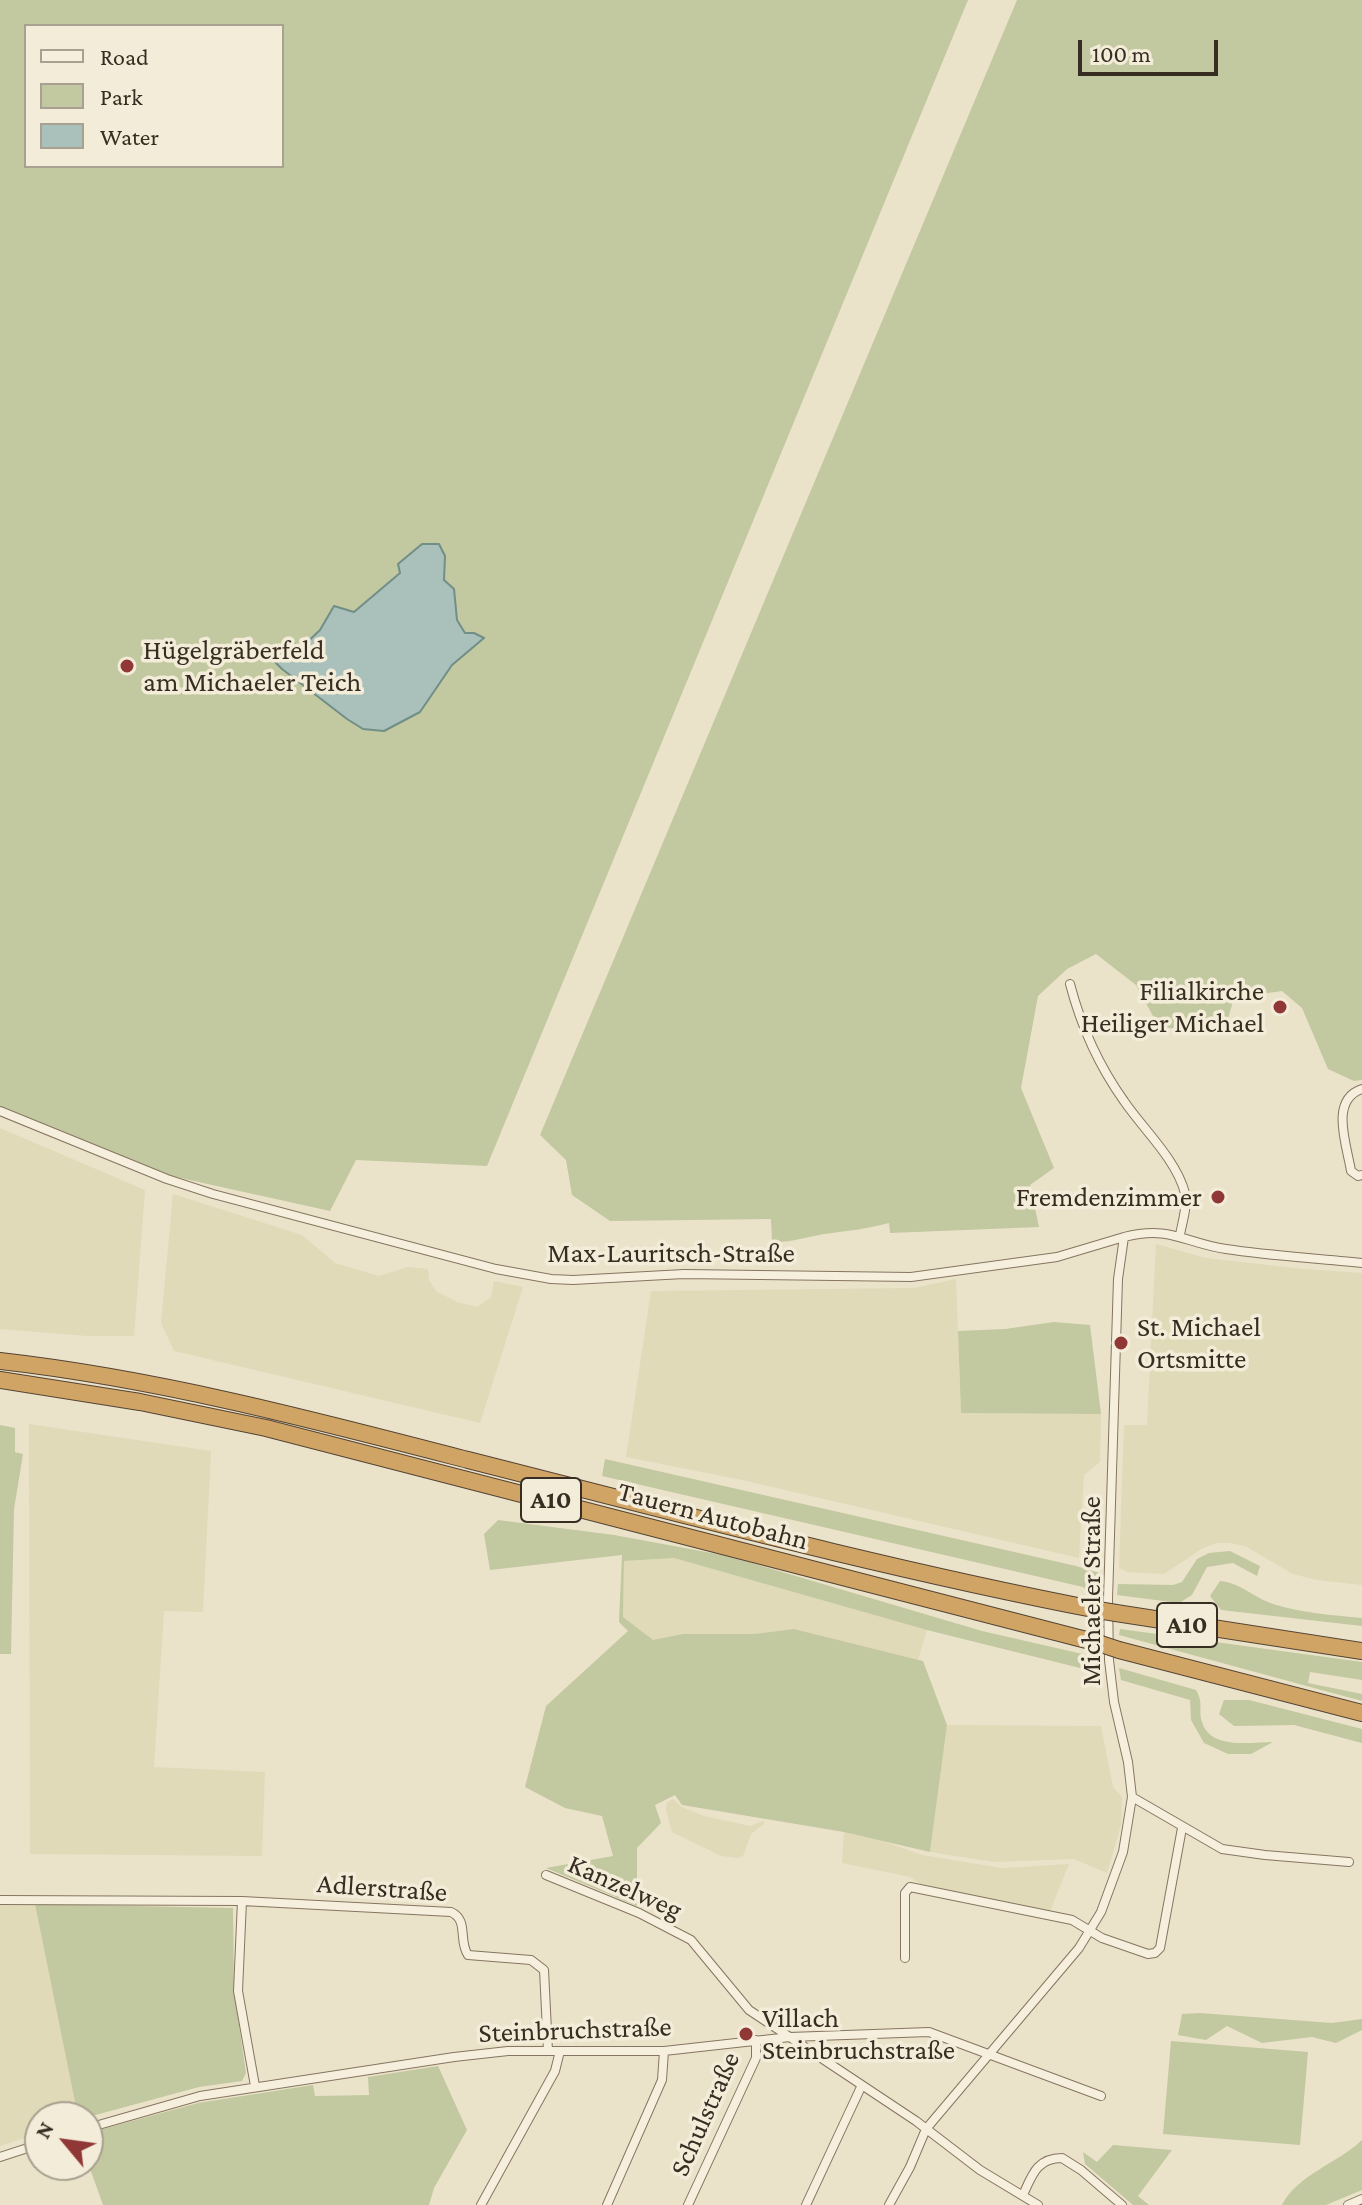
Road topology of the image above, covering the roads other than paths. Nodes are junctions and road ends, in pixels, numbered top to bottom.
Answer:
1 (1070, 984) dead end
2 (1362, 1089) edge
3 (0, 1111) edge
4 (1362, 1175) edge
5 (1180, 1235) junction
6 (1124, 1237) junction
7 (1362, 1263) edge
8 (0, 1361) edge
9 (0, 1380) edge
10 (1362, 1651) edge
11 (1362, 1713) edge
12 (1132, 1797) junction
13 (1182, 1828) junction
14 (1349, 1862) dead end
15 (546, 1875) dead end
16 (0, 1900) edge
17 (242, 1901) junction
18 (1090, 1931) junction
19 (905, 1958) dead end
20 (790, 2037) junction
21 (756, 2040) junction
22 (548, 2051) junction
23 (560, 2051) junction
24 (664, 2051) junction
25 (991, 2054) junction
26 (255, 2086) junction
27 (861, 2087) junction
28 (1101, 2096) dead end
29 (104, 2123) edge
30 (926, 2129) junction
31 (24, 2149) edge
32 (0, 2157) edge
33 (1023, 2195) junction
34 (1362, 2199) edge
35 (1036, 2204) edge
36 (481, 2205) edge
37 (607, 2205) edge
38 (688, 2205) edge
39 (806, 2205) edge
40 (889, 2205) edge
41 (1122, 2205) edge
42 (1348, 2205) edge

1 - 5 street
2 - 4 street
3 - 6 street, Max-Lauritsch-Straße
5 - 6 street
5 - 7 street
6 - 12 street, Michaeler Straße
8 - 10 highway, Tauern Autobahn / A10, bridge
9 - 11 highway, Tauern Autobahn / A10, bridge
12 - 13 street
12 - 18 street, Michaeler Straße
13 - 14 street
13 - 18 street
15 - 20 street, Kanzelweg
16 - 17 street, Adlerstraße
17 - 22 street, Adlerstraße
17 - 26 street
18 - 19 street
18 - 25 street, Michaeler Straße
20 - 21 street, Steinbruchstraße
20 - 25 street, Steinbruchstraße
20 - 27 street
21 - 24 street, Steinbruchstraße
21 - 38 street, Schulstraße
22 - 23 street, Steinbruchstraße
22 - 26 street, Steinbruchstraße
23 - 24 street, Steinbruchstraße
23 - 36 street
24 - 37 street
25 - 28 street, Steinbruchstraße
25 - 30 street, Michaeler Straße
26 - 29 street, Steinbruchstraße
27 - 30 street
27 - 39 street
30 - 33 street
30 - 40 street, Michaeler Straße
31 - 32 street
33 - 35 street
33 - 41 street
34 - 42 street

